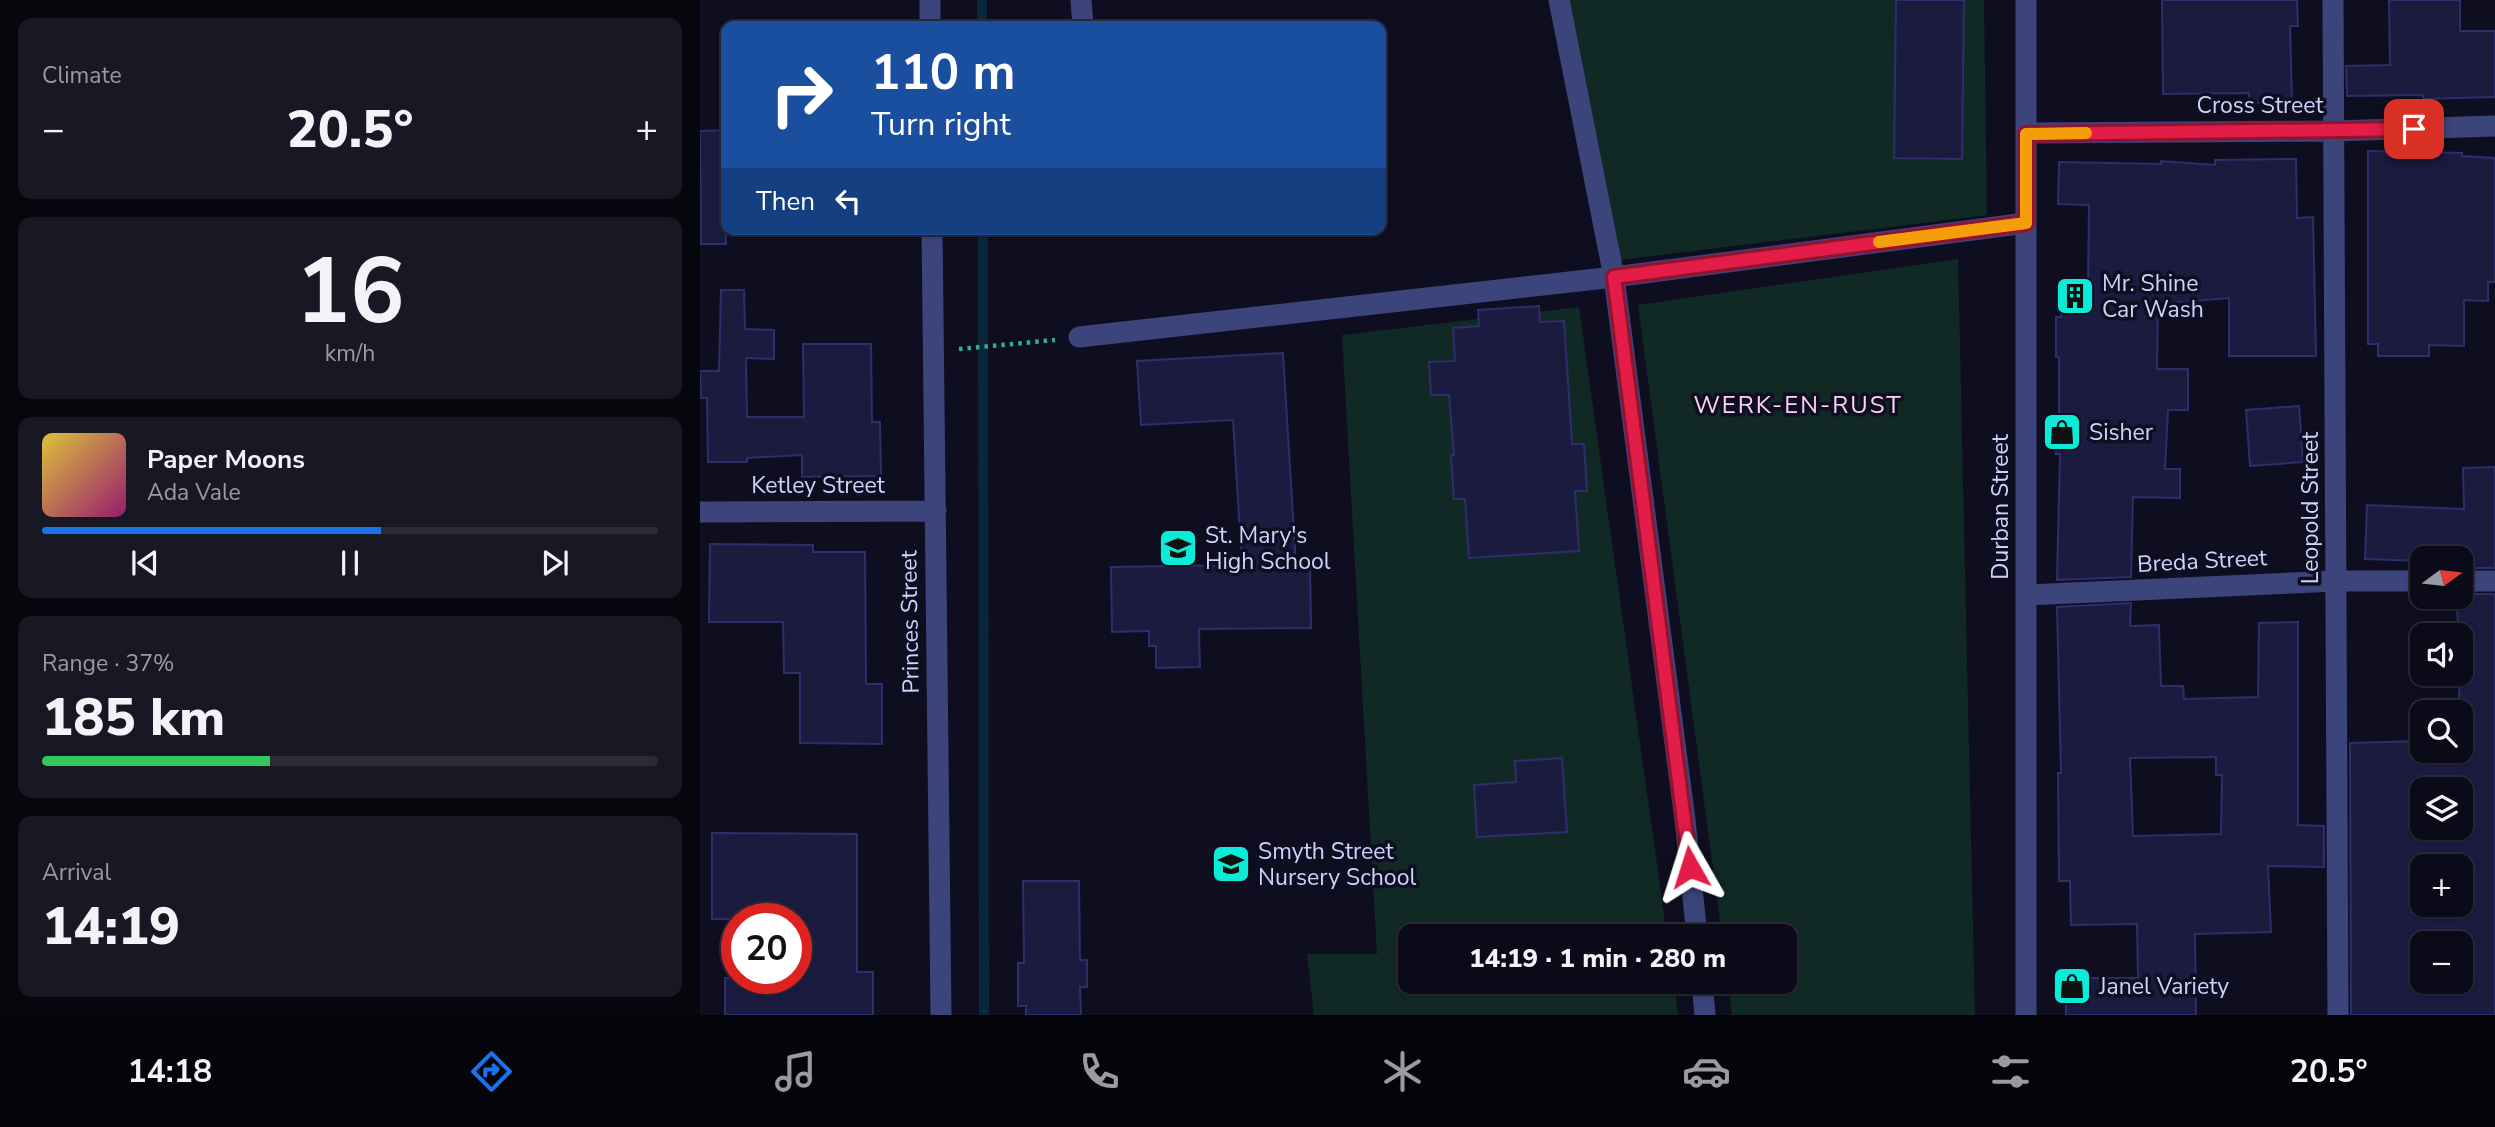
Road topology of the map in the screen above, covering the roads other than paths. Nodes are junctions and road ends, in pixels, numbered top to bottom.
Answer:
1 (935, 0) edge
2 (1081, 0) edge
3 (1559, 0) edge
4 (2026, 0) edge
5 (2333, 0) edge
6 (931, 21) edge
7 (1083, 21) edge
8 (2495, 126) edge
9 (2334, 131) junction
10 (2026, 134) junction
11 (2026, 223) junction
12 (932, 235) edge
13 (1614, 277) junction
14 (1079, 337) road end
15 (936, 511) junction
16 (700, 512) edge
17 (2410, 581) edge
18 (2473, 581) edge
19 (2495, 581) edge
20 (2336, 582) junction
21 (2026, 595) junction
22 (1696, 924) edge
23 (1703, 994) edge
24 (941, 1015) edge
25 (1705, 1015) edge
26 (2026, 1015) edge
27 (2339, 1015) edge

1 - 6 street
2 - 7 street
3 - 13 street
4 - 10 street, Durban Street
5 - 9 street, Leopold Street
8 - 9 street, Cross Street
9 - 10 street, Cross Street
9 - 20 street, Leopold Street
10 - 11 street, Durban Street
11 - 13 street
11 - 21 street, Durban Street
12 - 15 street, Princes Street
13 - 14 street
13 - 22 street
15 - 16 street, Ketley Street
15 - 24 street, Princes Street
17 - 20 street, Breda Street
18 - 19 street
20 - 21 street, Breda Street
20 - 27 street, Leopold Street
21 - 26 street, Durban Street
23 - 25 street

